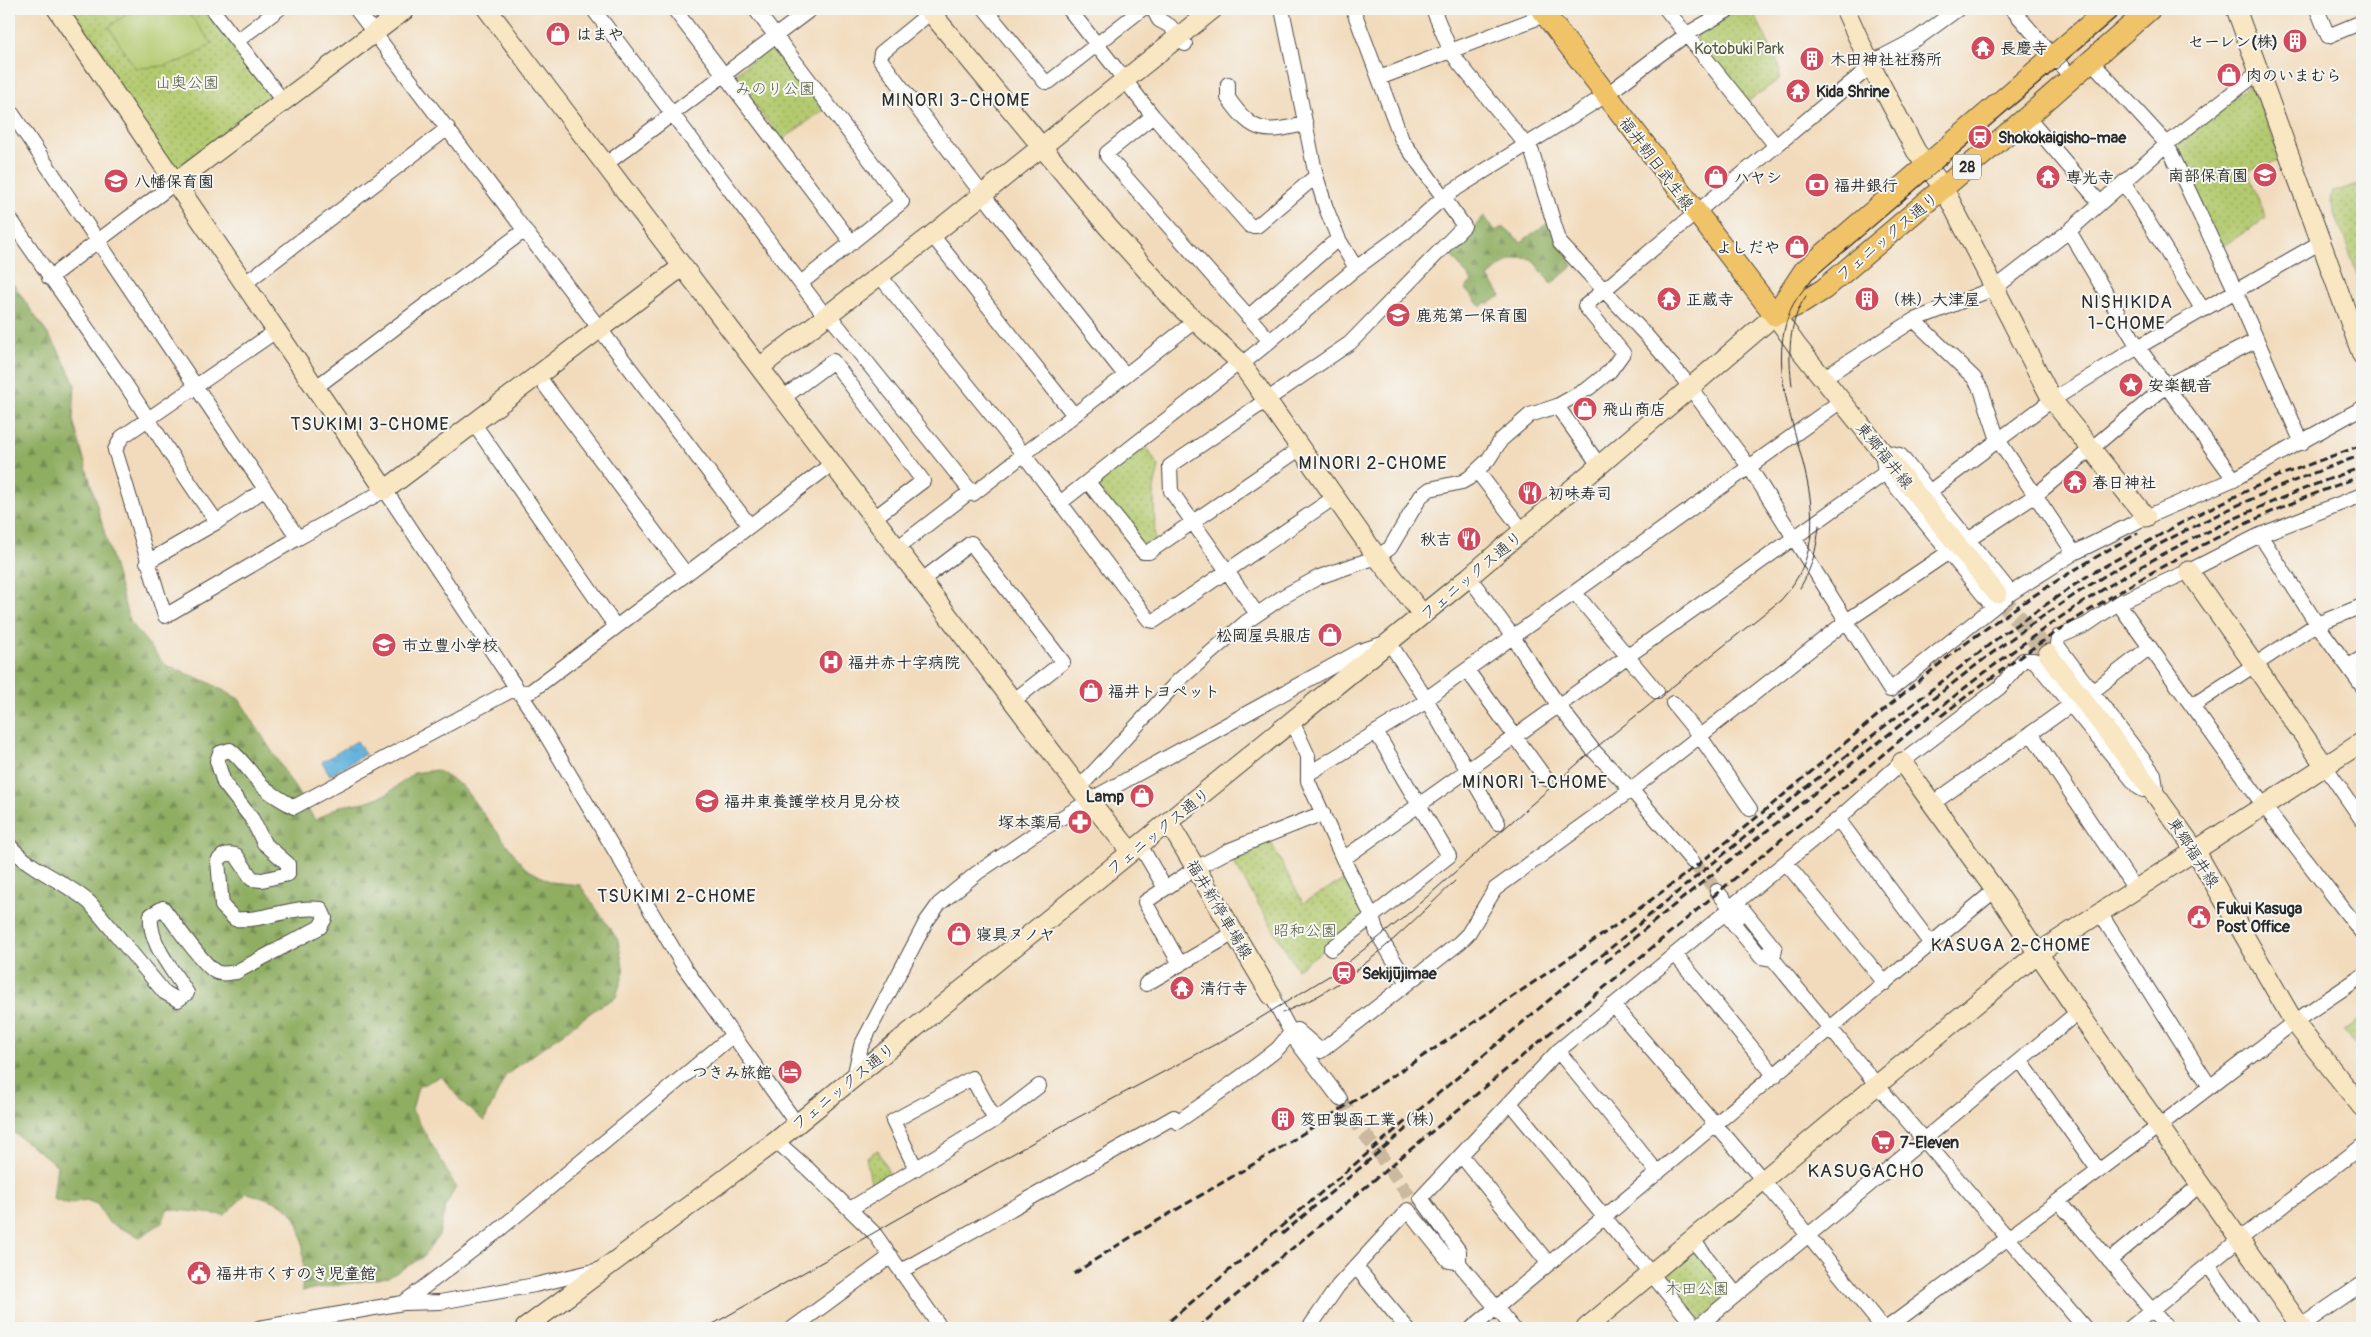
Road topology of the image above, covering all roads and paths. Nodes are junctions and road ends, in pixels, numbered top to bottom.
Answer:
1 (57, 9) edge
2 (212, 9) edge
3 (278, 9) edge
4 (356, 9) edge
5 (406, 9) edge
6 (487, 9) edge
7 (593, 9) edge
8 (674, 9) edge
9 (755, 9) edge
10 (811, 9) edge
11 (985, 9) edge
12 (1068, 9) edge
13 (1142, 9) edge
14 (1153, 9) edge
15 (1213, 9) edge
16 (1282, 9) edge
17 (1353, 9) edge
18 (1433, 9) edge
19 (1666, 9) edge
20 (1730, 9) edge
21 (1845, 9) edge
22 (1958, 9) edge
23 (2012, 9) edge
24 (2108, 9) edge
25 (2150, 9) edge
26 (2236, 9) edge
27 (2317, 9) edge
28 (929, 11) edge
29 (1546, 11) edge
30 (2362, 22) edge
31 (374, 32) junction
32 (1687, 34) junction
33 (775, 36) junction
34 (1182, 40) junction
35 (237, 41) junction
36 (1097, 45) junction
37 (1450, 50) junction
38 (2052, 57) junction
39 (2090, 61) junction
40 (1871, 64) junction
41 (2259, 72) junction
42 (724, 75) junction
43 (1380, 78) junction
44 (2072, 78) junction
45 (1125, 80) junction
46 (1228, 84) dead end
47 (1606, 95) junction
48 (283, 101) junction
49 (9, 110) edge
50 (672, 114) junction
51 (1153, 116) junction
52 (2027, 117) junction
53 (1306, 124) junction
54 (448, 128) junction
55 (2167, 144) junction
56 (1527, 145) junction
57 (1776, 146) junction
58 (1041, 148) junction
59 (606, 164) junction
60 (1926, 166) junction
61 (1316, 176) junction
62 (176, 182) junction
63 (2124, 183) junction
64 (1943, 187) junction
65 (983, 194) junction
66 (1442, 198) junction
67 (2100, 204) junction
68 (1696, 214) junction
69 (9, 217) edge
70 (525, 230) junction
71 (2069, 231) junction
72 (932, 235) junction
73 (1340, 240) junction
74 (98, 241) junction
75 (2321, 242) junction
76 (852, 243) junction
77 (683, 266) junction
78 (1356, 268) junction
79 (880, 276) junction
80 (49, 278) junction
81 (800, 283) junction
82 (244, 284) junction
83 (1995, 288) junction
84 (1603, 290) junction
85 (2236, 292) junction
86 (2203, 310) junction
87 (1775, 315) junction
88 (828, 316) junction
89 (1248, 317) junction
90 (1914, 320) junction
91 (1194, 321) junction
92 (600, 330) junction
93 (276, 331) junction
94 (2257, 340) junction
95 (1270, 341) junction
96 (2138, 347) junction
97 (2362, 355) edge
98 (1241, 363) junction
99 (760, 368) junction
100 (1125, 375) junction
101 (538, 376) junction
102 (1823, 378) junction
103 (196, 386) junction
104 (2166, 386) junction
105 (1690, 387) junction
106 (315, 388) junction
107 (784, 398) junction
108 (1268, 400) junction
109 (2052, 400) junction
110 (1841, 401) junction
111 (1557, 406) junction
112 (2362, 408) edge
113 (1074, 415) junction
114 (148, 418) junction
115 (474, 424) junction
116 (1998, 440) junction
117 (2302, 443) junction
118 (1301, 448) junction
119 (2091, 449) junction
120 (1882, 451) junction
121 (1024, 455) junction
122 (833, 463) junction
123 (1599, 465) junction
124 (1750, 468) junction
125 (1477, 470) junction
126 (1884, 473) junction
127 (2234, 478) junction
128 (1088, 482) junction
129 (265, 488) junction
130 (384, 490) junction
131 (971, 491) junction
132 (1929, 492) junction
133 (2036, 495) junction
134 (2362, 495) edge
135 (1335, 497) junction
136 (1060, 503) junction
137 (2146, 517) junction
138 (874, 518) junction
139 (217, 522) junction
140 (1193, 522) junction
141 (750, 526) junction
142 (1523, 532) junction
143 (2260, 535) junction
144 (298, 538) junction
145 (1795, 538) junction
146 (1968, 540) junction
147 (897, 548) junction
148 (1949, 552) junction
149 (2074, 553) junction
150 (1377, 557) junction
151 (147, 562) junction
152 (1227, 570) junction
153 (2189, 571) junction
154 (686, 574) junction
155 (1469, 577) junction
156 (922, 580) junction
157 (1575, 593) junction
158 (2000, 598) junction
159 (2118, 603) junction
160 (2362, 606) edge
161 (1257, 614) junction
162 (1423, 615) junction
163 (1848, 620) junction
164 (2317, 624) junction
165 (616, 627) junction
166 (1513, 637) junction
167 (1389, 642) junction
168 (2150, 647) junction
169 (2048, 654) tunnel mouth
170 (1628, 655) junction
171 (2362, 658) edge
172 (2254, 665) junction
173 (2348, 666) junction
174 (1467, 670) junction
175 (2362, 686) edge
176 (520, 692) junction
177 (1657, 692) dead end
178 (2092, 692) junction
179 (1427, 700) junction
180 (1013, 701) junction
181 (1673, 703) dead end
182 (2072, 704) junction
183 (1558, 705) junction
184 (2192, 706) junction
185 (1292, 721) junction
186 (1376, 732) junction
187 (2031, 733) junction
188 (1699, 735) junction
189 (1515, 736) junction
190 (2362, 742) edge
191 (1902, 762) junction
192 (2326, 766) junction
193 (1467, 769) junction
194 (1308, 774) junction
195 (1546, 779) dead end
196 (1631, 790) junction
197 (1084, 794) junction
198 (2157, 797) junction
199 (1418, 804) junction
200 (1932, 804) junction
201 (2264, 806) junction
202 (1750, 810) dead end
203 (1323, 813) junction
204 (1838, 819) junction
205 (2362, 820) edge
206 (1169, 823) junction
207 (1498, 823) dead end
208 (9, 845) edge
209 (1135, 848) junction
210 (2195, 850) junction
211 (1342, 859) junction
212 (1693, 862) tunnel mouth
213 (1786, 863) junction
214 (1196, 868) junction
215 (1165, 888) junction
216 (2135, 889) junction
217 (1995, 890) junction
218 (1717, 891) tunnel mouth
219 (2100, 912) junction
220 (1372, 916) junction
221 (1234, 932) junction
222 (2362, 933) edge
223 (1931, 944) junction
224 (1331, 949) dead end
225 (2038, 953) junction
226 (1675, 954) junction
227 (1773, 959) junction
228 (1180, 964) junction
229 (2362, 976) edge
230 (1408, 983) junction
231 (1885, 983) junction
232 (1146, 984) dead end
233 (1271, 995) joint
234 (1613, 1005) junction
235 (2078, 1012) junction
236 (2294, 1022) junction
237 (1831, 1029) junction
238 (1291, 1032) junction
239 (733, 1036) junction
240 (1558, 1051) junction
241 (2020, 1060) junction
242 (1774, 1076) junction
243 (854, 1078) junction
244 (1877, 1084) junction
245 (1040, 1086) dead end
246 (2210, 1086) junction
247 (1340, 1099) tunnel mouth
248 (1510, 1103) junction
249 (2362, 1107) edge
250 (995, 1120) junction
251 (798, 1124) junction
252 (1716, 1125) junction
253 (2160, 1126) junction
254 (1924, 1139) junction
255 (776, 1142) junction
256 (2362, 1146) edge
257 (1461, 1155) junction
258 (916, 1168) junction
259 (2099, 1171) junction
260 (1658, 1173) junction
261 (1763, 1180) junction
262 (2201, 1184) junction
263 (2058, 1201) junction
264 (1414, 1203) tunnel mouth
265 (850, 1209) junction
266 (1605, 1218) junction
267 (1807, 1235) junction
268 (2008, 1238) junction
269 (1692, 1239) junction
270 (2240, 1239) junction
271 (890, 1256) junction
272 (2109, 1261) junction
273 (1459, 1263) junction
274 (1549, 1264) junction
275 (2208, 1265) junction
276 (1356, 1267) junction
277 (605, 1269) junction
278 (900, 1271) junction
279 (1651, 1274) junction
280 (2362, 1284) edge
281 (1736, 1294) junction
282 (403, 1303) junction
283 (1497, 1308) junction
284 (2152, 1310) junction
285 (2302, 1327) edge
286 (258, 1328) edge
287 (525, 1328) edge
288 (794, 1328) edge
289 (941, 1328) edge
290 (1309, 1328) edge
291 (1408, 1328) edge
292 (1472, 1328) edge
293 (1513, 1328) edge
294 (1586, 1328) edge
295 (1696, 1328) edge
296 (1883, 1328) edge
297 (1888, 1328) edge
298 (2085, 1328) edge
299 (2130, 1328) edge
300 (2167, 1328) edge
301 (2253, 1328) edge

1 - 62 street
2 - 35 street
3 - 35 street
4 - 31 street
5 - 31 street
6 - 59 street
7 - 50 street
8 - 42 street
9 - 33 street
10 - 33 street
11 - 36 street
12 - 36 street
13 - 36 street
14 - 34 street
15 - 34 street
16 - 53 street
17 - 43 street
18 - 37 street
19 - 32 street
20 - 32 street
21 - 40 street
22 - 40 street
23 - 38 street
24 - 38 main road, フェニックス通り / 28
25 - 39 main road, フェニックス通り / 28
26 - 41 street
27 - 30 street
28 - 58 street
28 - 65 street
29 - 37 street
29 - 47 main road, 福井朝日武生線
31 - 48 street
31 - 54 street
32 - 47 street
32 - 57 street
33 - 42 street
33 - 76 street
34 - 45 street
35 - 48 street
36 - 45 street
37 - 43 street
37 - 56 street
38 - 44 street
38 - 60 main road, フェニックス通り / 28
39 - 44 main road, フェニックス通り / 28
39 - 55 street
40 - 57 street
40 - 60 street
41 - 55 street
41 - 75 street
42 - 50 street
42 - 76 street
43 - 66 street
44 - 52 main road, フェニックス通り / 28
45 - 51 street
45 - 58 street
46 - 53 street
47 - 56 street
47 - 68 main road, 福井朝日武生線
48 - 62 street
49 - 74 street
50 - 59 street
50 - 81 street
51 - 61 street
51 - 89 street
52 - 64 main road, フェニックス通り / 28
52 - 67 street
53 - 61 street
54 - 70 street
54 - 82 street
55 - 63 street
55 - 85 street
56 - 66 street
56 - 84 street
57 - 68 street
58 - 65 street
58 - 91 street
59 - 77 street
60 - 64 street
60 - 87 main road, フェニックス通り / 28
61 - 73 street
62 - 74 street
62 - 82 street
63 - 67 street
63 - 86 street
64 - 83 street
64 - 87 main road, フェニックス通り / 28
65 - 72 street
65 - 100 street
66 - 78 street
66 - 108 street
67 - 71 street
68 - 84 street
68 - 87 main road, 福井朝日武生線
69 - 80 street
70 - 92 street
70 - 106 street
71 - 83 street
71 - 96 street
72 - 79 street
72 - 113 street
73 - 78 street
73 - 89 street
74 - 80 street
74 - 103 street
75 - 85 street
75 - 97 street
76 - 81 street
77 - 92 street
77 - 99 street
78 - 95 street
79 - 88 street
79 - 121 street
80 - 114 street
81 - 88 street
82 - 93 street
83 - 90 street
83 - 109 street
84 - 105 street
84 - 111 street
85 - 86 street
85 - 94 street
86 - 96 street
87 - 102 street, 東郷福井線
87 - 105 street, フェニックス通り
88 - 99 street
88 - 131 street
89 - 95 street
90 - 102 street
90 - 116 street
91 - 98 street
91 - 100 street
92 - 101 street
92 - 141 street
93 - 103 street
93 - 106 street
94 - 104 street
94 - 117 street
95 - 98 street
96 - 104 street
96 - 109 street
98 - 108 street
98 - 128 street
99 - 107 street
100 - 113 street
101 - 115 street
101 - 154 street
102 - 110 street, 東郷福井線
103 - 114 street
103 - 129 street
104 - 119 street
104 - 127 street
105 - 123 street, フェニックス通り
105 - 124 street
106 - 130 street
107 - 122 street
107 - 138 street
108 - 118 street
108 - 140 street
109 - 116 street
109 - 119 street
110 - 120 street, 東郷福井線
110 - 124 street
111 - 123 street
111 - 125 street
112 - 117 street
113 - 121 street
114 - 139 street
114 - 151 street
115 - 130 street
115 - 165 street
116 - 132 street
116 - 133 street
117 - 127 street
118 - 135 street
118 - 140 street
119 - 133 street
119 - 137 street
120 - 126 street
120 - 132 street
120 - 158 street, 東郷福井線
121 - 131 street
121 - 136 street
122 - 138 street
122 - 141 street
123 - 142 street, フェニックス通り
124 - 145 street
124 - 157 street
125 - 142 street
125 - 150 street
126 - 145 street
126 - 148 street
127 - 137 street
128 - 136 street
128 - 140 street
129 - 139 street
129 - 144 street
130 - 144 street
130 - 176 street
131 - 147 street
132 - 146 street
133 - 146 street
133 - 149 street
134 - 143 street
135 - 150 street
135 - 152 street
136 - 152 street
137 - 149 street
138 - 147 street
139 - 151 street
140 - 152 street
141 - 154 street
142 - 155 street, フェニックス通り
143 - 153 street
143 - 164 street
144 - 151 street
145 - 163 street
145 - 170 street
146 - 158 street
147 - 156 street
148 - 158 street
148 - 163 street
149 - 158 street
150 - 161 street
150 - 162 street
152 - 161 street
153 - 159 street
153 - 172 street
154 - 165 street
155 - 162 street, フェニックス通り
155 - 166 street
156 - 180 street
156 - 180 street
157 - 166 street
157 - 170 street
158 - 163 street
159 - 168 street
159 - 178 street
160 - 164 street
161 - 197 street
162 - 167 street, フェニックス通り
163 - 188 street
164 - 172 street
164 - 173 street
165 - 176 street
166 - 174 street
166 - 183 street
167 - 179 street
167 - 185 street, フェニックス通り
167 - 197 street
168 - 178 street
168 - 184 street
169 - 198 street, 東郷福井線
170 - 177 street
170 - 183 street
171 - 173 street
172 - 184 street
172 - 192 street
173 - 175 street
174 - 179 street
174 - 189 street
176 - 208 street
176 - 239 street
178 - 198 street
179 - 186 street
179 - 193 street
180 - 197 street
181 - 188 street
182 - 187 street
182 - 191 street
182 - 198 street
183 - 189 street
183 - 196 street
184 - 201 street
185 - 194 street
185 - 206 street, フェニックス通り
186 - 194 street
186 - 199 street
187 - 200 street
187 - 216 street
188 - 196 street
188 - 202 street
189 - 193 street
189 - 195 street
190 - 192 street
191 - 200 street
191 - 204 street
192 - 201 street
192 - 205 street
193 - 199 street
193 - 207 street
194 - 203 street
196 - 212 street
196 - 230 street
197 - 209 street
197 - 243 street
198 - 210 street, 東郷福井線
199 - 211 street
199 - 220 street
200 - 217 street
201 - 210 street
201 - 222 street
203 - 211 street
203 - 214 street
204 - 213 street
204 - 223 street
206 - 209 street, フェニックス通り
206 - 214 street, 福井新停車場線
209 - 215 street
209 - 243 street, フェニックス通り
210 - 216 street
210 - 236 street, 東郷福井線
211 - 220 street
213 - 227 street
213 - 231 street
214 - 215 street
214 - 221 street, 福井新停車場線
215 - 228 street
216 - 219 street
217 - 223 street
217 - 225 street
218 - 227 street
219 - 225 street
219 - 246 street
220 - 224 street
220 - 230 street
221 - 228 street
221 - 233 street, 福井新停車場線
223 - 231 street
225 - 235 street
225 - 244 street
226 - 227 street
226 - 234 street
226 - 242 street
227 - 237 street
228 - 232 street
229 - 236 street
230 - 238 street
231 - 237 street
233 - 238 street
234 - 240 street
234 - 252 street
235 - 241 street
235 - 253 street
236 - 246 street
236 - 249 street, 東郷福井線
237 - 242 street
237 - 244 street
238 - 247 street
238 - 278 street
239 - 251 street
239 - 282 street
240 - 248 street
240 - 260 street
241 - 254 street
241 - 259 street
242 - 252 street
243 - 251 street, フェニックス通り
244 - 254 street
244 - 261 street
245 - 250 street
246 - 253 street
248 - 257 street
248 - 266 street
250 - 258 street
250 - 258 street
251 - 255 street, フェニックス通り
252 - 260 street
252 - 261 street
253 - 259 street
253 - 262 street
254 - 267 street
254 - 268 street
255 - 265 street
255 - 277 street, フェニックス通り
256 - 270 street
257 - 273 street
257 - 274 street
258 - 265 street
259 - 263 street
260 - 266 street
261 - 267 street
261 - 269 street
262 - 270 street
262 - 272 street
263 - 268 street
263 - 272 street
264 - 273 street
265 - 271 street
266 - 274 street
266 - 279 street
267 - 281 street
267 - 296 street
268 - 297 street
268 - 298 street
269 - 279 street
269 - 281 street
270 - 275 street
270 - 285 street
271 - 278 street
271 - 288 street
272 - 284 street
273 - 276 street
273 - 283 street
274 - 283 street
275 - 284 street
275 - 301 street
276 - 290 street
276 - 291 street
277 - 282 street
277 - 287 street, フェニックス通り
278 - 289 street
279 - 294 street
279 - 295 street
280 - 285 street
281 - 295 street
282 - 286 street
283 - 292 street
283 - 293 street
284 - 299 street
284 - 300 street

